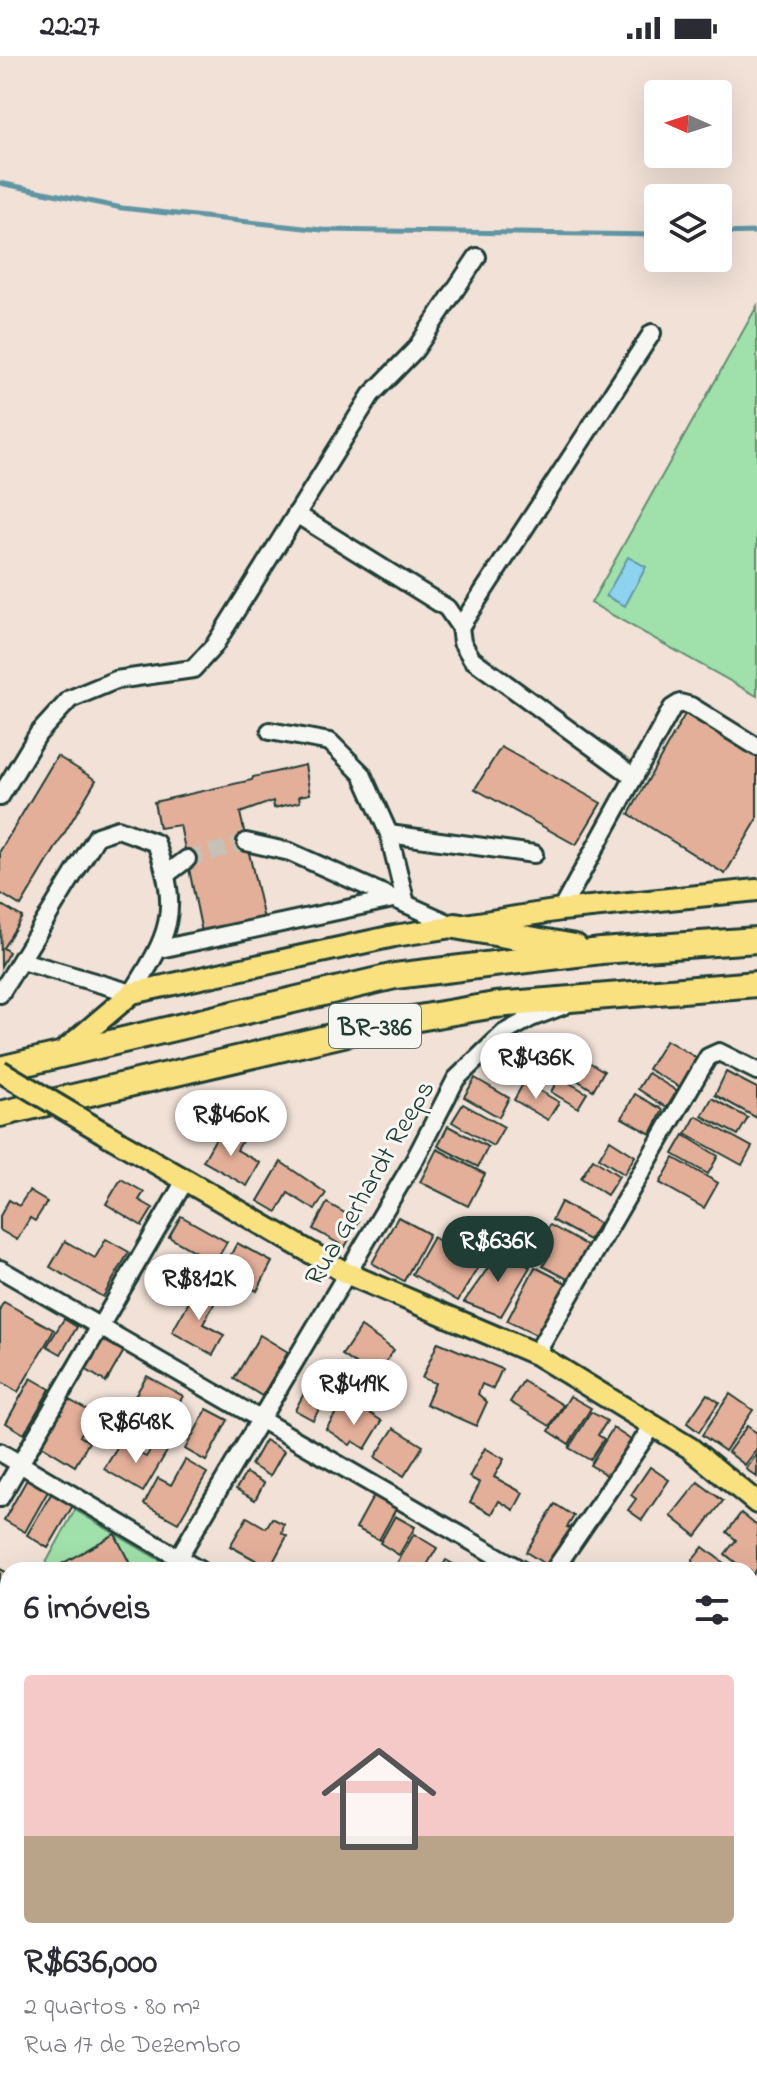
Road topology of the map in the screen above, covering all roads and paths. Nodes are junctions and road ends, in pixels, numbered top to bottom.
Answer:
1 (477, 257) dead end
2 (652, 333) dead end
3 (296, 514) junction
4 (460, 627) junction
5 (270, 731) dead end
6 (757, 747) edge
7 (634, 777) junction
8 (0, 797) edge
9 (389, 834) junction
10 (246, 842) tunnel mouth
11 (534, 854) dead end
12 (187, 859) tunnel mouth
13 (167, 874) junction
14 (757, 890) edge
15 (400, 902) junction
16 (561, 910) junction
17 (455, 926) junction
18 (757, 940) edge
19 (160, 949) junction
20 (601, 951) junction
21 (22, 961) junction
22 (757, 984) edge
23 (132, 993) junction
24 (0, 994) edge
25 (597, 997) junction
26 (58, 1056) junction
27 (0, 1070) edge
28 (757, 1071) edge
29 (0, 1114) edge
30 (186, 1179) junction
31 (0, 1269) edge
32 (346, 1273) junction
33 (100, 1325) junction
34 (536, 1354) junction
35 (262, 1420) junction
36 (654, 1424) junction
37 (0, 1452) edge
38 (20, 1464) junction
39 (0, 1498) edge
40 (757, 1503) edge
41 (178, 1558) junction
42 (185, 1562) edge
43 (507, 1562) edge
44 (559, 1562) edge

1 - 3 street
2 - 4 street
3 - 4 street
3 - 8 street
4 - 7 street
5 - 9 street
6 - 7 street
7 - 16 street
9 - 11 street
9 - 15 street
10 - 15 street
12 - 13 street
13 - 19 street
13 - 21 street
14 - 16 main road
15 - 17 street
15 - 19 street
16 - 17 main road
17 - 20 highway
17 - 23 main road
18 - 20 highway, BR-386
19 - 23 street
20 - 26 highway, BR-386
21 - 23 street
21 - 24 street
22 - 25 highway, BR-386
23 - 26 main road
25 - 29 highway, BR-386
25 - 32 street, Rua Gerhardt Reeps
26 - 27 highway, BR-386
27 - 30 main road, bridge
28 - 34 street
30 - 32 main road
30 - 33 street
31 - 33 street
32 - 34 main road
32 - 35 street, Rua Gerhardt Reeps
33 - 35 street
33 - 38 street
34 - 36 main road
35 - 41 street, Rua Gerhardt Reeps
35 - 43 street
36 - 40 main road
36 - 44 street
37 - 38 street
38 - 39 street
38 - 41 street
41 - 42 street

